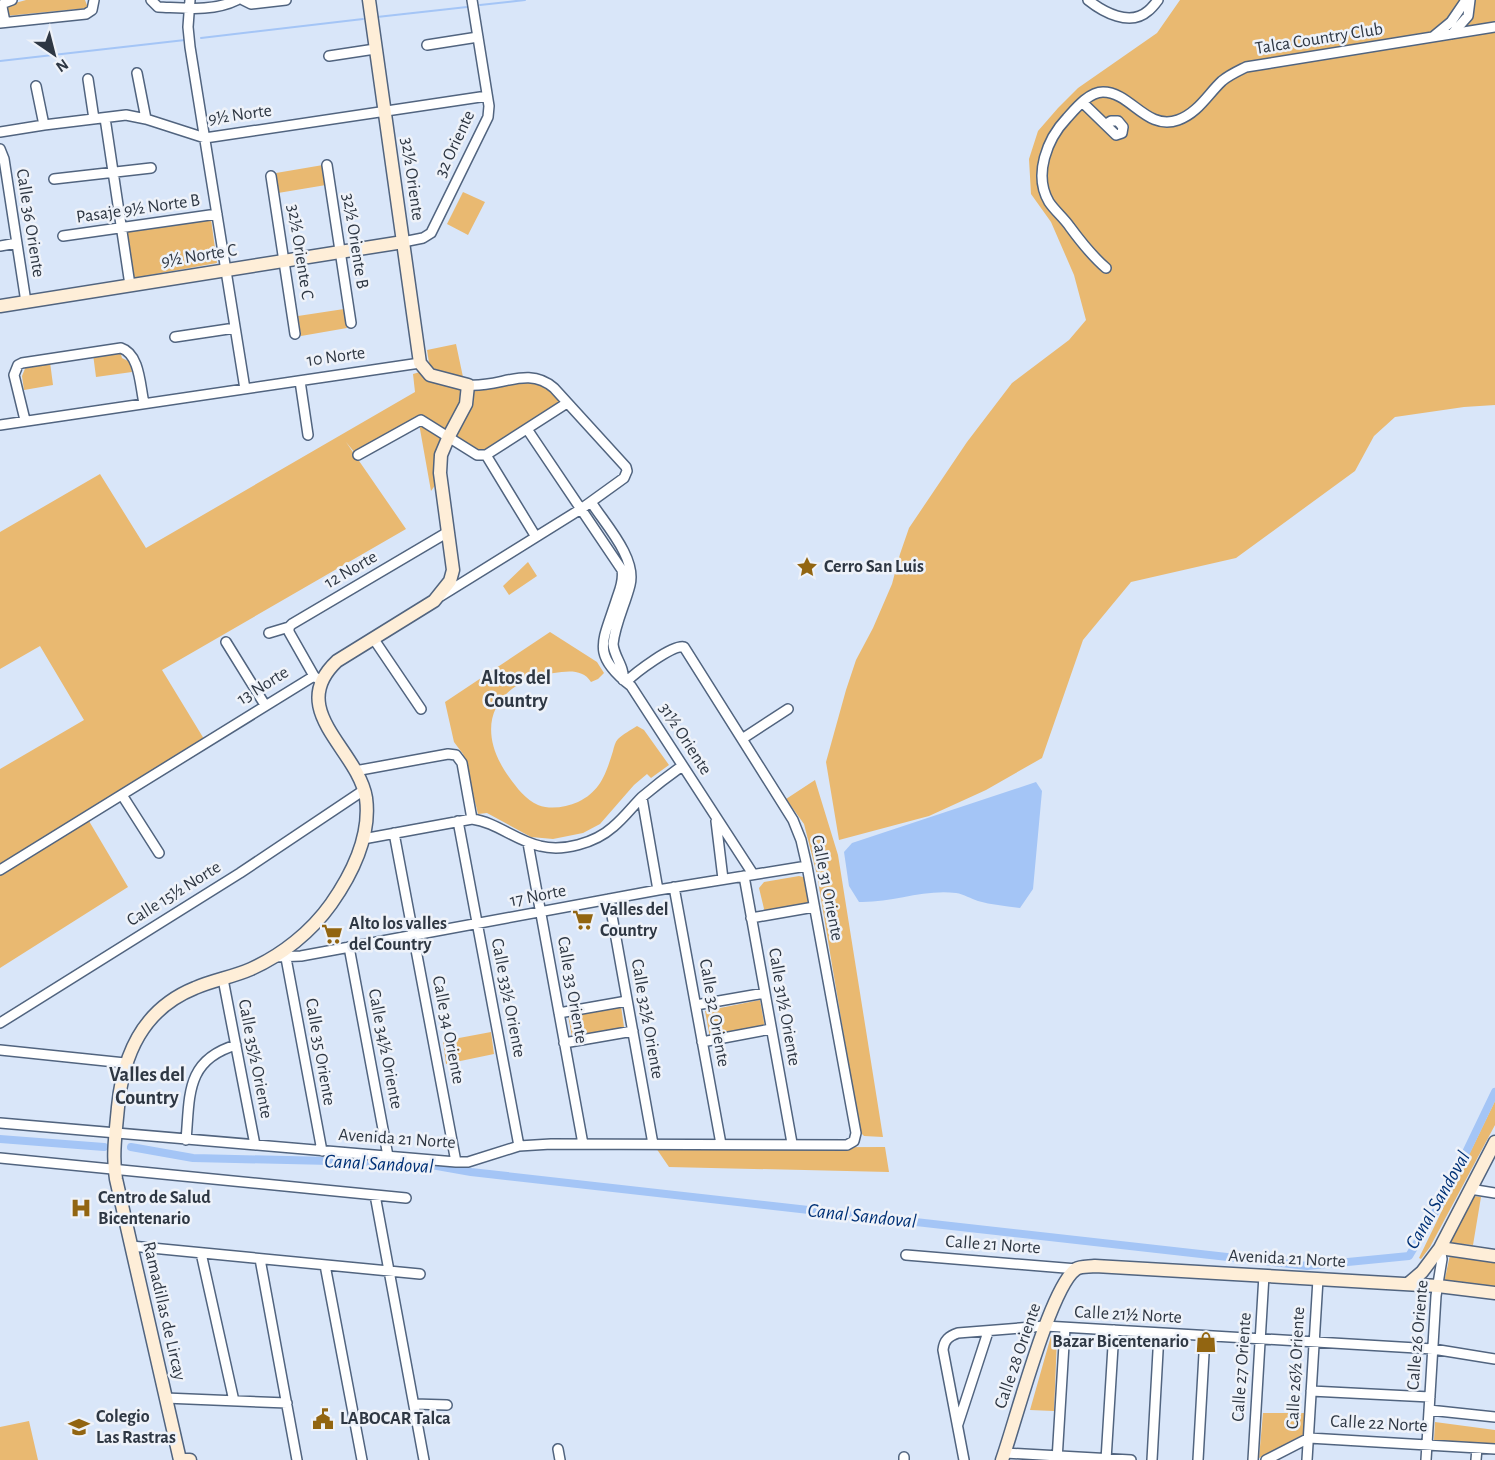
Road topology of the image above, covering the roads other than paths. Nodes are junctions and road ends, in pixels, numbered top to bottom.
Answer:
1 (12, 0) edge
2 (237, 0) edge
3 (243, 0) edge
4 (286, 0) edge
5 (369, 0) edge
6 (472, 0) edge
7 (1158, 0) edge
8 (1468, 0) edge
9 (1092, 1) edge
10 (152, 2) edge
11 (190, 4) edge
12 (93, 5) edge
13 (1455, 15) junction
14 (1465, 20) junction
15 (3, 22) edge
16 (1495, 27) edge
17 (1452, 34) junction
18 (478, 37) junction
19 (1433, 37) junction
20 (427, 45) dead end
21 (375, 50) junction
22 (329, 56) dead end
23 (137, 73) dead end
24 (88, 79) dead end
25 (36, 86) dead end
26 (487, 96) junction
27 (1083, 102) junction
28 (384, 110) junction
29 (105, 118) junction
30 (94, 119) junction
31 (146, 119) junction
32 (44, 124) junction
33 (1106, 124) dead end
34 (0, 132) edge
35 (205, 138) junction
36 (0, 149) edge
37 (327, 165) dead end
38 (151, 168) dead end
39 (113, 172) junction
40 (272, 176) dead end
41 (54, 179) dead end
42 (4, 188) edge
43 (217, 214) junction
44 (122, 228) junction
45 (63, 236) dead end
46 (403, 242) junction
47 (16, 243) junction
48 (0, 246) edge
49 (340, 252) junction
50 (284, 261) junction
51 (1106, 268) dead end
52 (226, 270) junction
53 (130, 285) junction
54 (26, 302) junction
55 (0, 306) edge
56 (351, 323) dead end
57 (235, 328) junction
58 (295, 334) dead end
59 (175, 337) dead end
60 (420, 363) junction
61 (300, 381) junction
62 (468, 385) junction
63 (244, 389) junction
64 (144, 403) junction
65 (567, 403) junction
66 (25, 420) junction
67 (0, 424) edge
68 (527, 429) junction
69 (309, 435) dead end
70 (449, 436) junction
71 (358, 455) dead end
72 (486, 455) junction
73 (591, 502) junction
74 (581, 509) junction
75 (448, 532) junction
76 (536, 537) junction
77 (627, 573) junction
78 (434, 601) junction
79 (289, 627) junction
80 (269, 633) dead end
81 (373, 638) junction
82 (226, 642) dead end
83 (318, 679) junction
84 (624, 681) junction
85 (265, 705) junction
86 (421, 709) dead end
87 (788, 709) dead end
88 (742, 739) junction
89 (682, 766) junction
90 (355, 771) junction
91 (364, 790) junction
92 (122, 795) junction
93 (642, 798) junction
94 (472, 819) junction
95 (716, 819) junction
96 (458, 822) junction
97 (394, 833) junction
98 (363, 839) junction
99 (528, 843) junction
100 (159, 853) dead end
101 (807, 866) junction
102 (0, 870) edge
103 (748, 875) junction
104 (723, 879) junction
105 (674, 887) junction
106 (658, 890) junction
107 (609, 899) junction
108 (814, 907) junction
109 (541, 912) junction
110 (751, 918) junction
111 (477, 924) junction
112 (413, 935) junction
113 (349, 947) junction
114 (280, 957) junction
115 (223, 979) junction
116 (765, 993) junction
117 (627, 1001) junction
118 (696, 1005) junction
119 (559, 1013) junction
120 (0, 1023) edge
121 (771, 1029) junction
122 (633, 1031) junction
123 (702, 1042) junction
124 (564, 1043) junction
125 (236, 1045) junction
126 (0, 1050) edge
127 (125, 1063) junction
128 (0, 1123) edge
129 (856, 1133) joint
130 (116, 1134) junction
131 (186, 1140) junction
132 (792, 1143) junction
133 (1495, 1143) edge
134 (583, 1144) junction
135 (653, 1144) junction
136 (721, 1144) junction
137 (255, 1145) junction
138 (519, 1146) junction
139 (322, 1151) junction
140 (388, 1156) junction
141 (0, 1158) edge
142 (456, 1162) junction
143 (114, 1169) junction
144 (1470, 1189) junction
145 (1495, 1192) edge
146 (375, 1195) junction
147 (405, 1198) dead end
148 (131, 1246) junction
149 (1440, 1248) junction
150 (201, 1253) junction
151 (906, 1255) dead end
152 (1495, 1256) edge
153 (260, 1259) junction
154 (325, 1265) junction
155 (1077, 1269) junction
156 (389, 1271) junction
157 (420, 1275) dead end
158 (1264, 1275) junction
159 (1318, 1279) junction
160 (1408, 1284) junction
161 (1438, 1286) junction
162 (1495, 1293) edge
163 (1045, 1326) junction
164 (1065, 1328) junction
165 (1113, 1330) junction
166 (988, 1332) junction
167 (1158, 1333) junction
168 (1206, 1336) junction
169 (1260, 1339) junction
170 (1314, 1342) junction
171 (1433, 1349) junction
172 (1495, 1359) edge
173 (1311, 1390) junction
174 (1430, 1397) junction
175 (165, 1398) junction
176 (234, 1401) junction
177 (287, 1403) junction
178 (414, 1404) junction
179 (447, 1405) dead end
180 (1429, 1410) junction
181 (1495, 1417) edge
182 (958, 1426) junction
183 (1308, 1438) junction
184 (1427, 1445) junction
185 (1477, 1448) junction
186 (558, 1449) dead end
187 (1495, 1449) edge
188 (1004, 1456) edge
189 (1057, 1458) edge
190 (1106, 1459) edge
191 (180, 1460) edge
192 (190, 1460) edge
193 (297, 1460) edge
194 (362, 1460) edge
195 (424, 1460) edge
196 (560, 1460) edge
197 (964, 1460) edge
198 (1131, 1460) edge
199 (1152, 1460) edge
200 (1198, 1460) edge
201 (1253, 1460) edge
202 (1266, 1460) edge
203 (1307, 1460) edge
204 (1426, 1460) edge
205 (1476, 1460) edge

1 - 15 street
2 - 11 street
3 - 4 street
5 - 21 street, 32½ Oriente
6 - 18 street, 32 Oriente
7 - 9 street
8 - 13 street
8 - 14 street
10 - 11 street
11 - 35 street
12 - 15 street
13 - 14 street
13 - 19 street
14 - 17 street
16 - 17 street, Talca Country Club
17 - 19 street, Talca Country Club
18 - 20 street
18 - 26 street, 32 Oriente
19 - 27 street, Talca Country Club
21 - 22 street
21 - 28 street, 32½ Oriente
23 - 31 street
24 - 30 street
25 - 32 street
26 - 28 street, 9½ Norte
26 - 46 street, 32 Oriente
27 - 33 street
27 - 51 street, Talca Country Club
28 - 35 street, 9½ Norte
28 - 46 street, 32½ Oriente
29 - 30 street, 9½ Norte
29 - 31 street, 9½ Norte
29 - 39 street
30 - 32 street, 9½ Norte
31 - 35 street, 9½ Norte
32 - 34 street, 9½ Norte
35 - 43 street
36 - 42 street, Calle 36 Oriente
37 - 49 street, 32½ Oriente B
38 - 39 street
39 - 41 street
39 - 44 street
40 - 50 street, 32½ Oriente C
42 - 47 street, Calle 36 Oriente
43 - 44 street, Pasaje 9½ Norte B
43 - 52 street
44 - 45 street, Pasaje 9½ Norte B
44 - 53 street
46 - 49 street, 9½ Norte C
46 - 60 street, 32½ Oriente
47 - 48 street
47 - 54 street, Calle 36 Oriente
49 - 50 street, 9½ Norte C
49 - 56 street, 32½ Oriente B
50 - 52 street, 9½ Norte C
50 - 58 street, 32½ Oriente C
52 - 53 street, 9½ Norte C
52 - 57 street
53 - 54 street, 9½ Norte C
54 - 55 street, 9½ Norte C
57 - 59 street
57 - 63 street
60 - 61 street, 10 Norte
60 - 62 street
61 - 63 street, 10 Norte
61 - 69 street
62 - 65 street
62 - 70 street
63 - 64 street, 10 Norte
64 - 66 street, 10 Norte
64 - 66 street
65 - 68 street
65 - 73 street, 13 Norte
66 - 67 street, 10 Norte
68 - 72 street
68 - 74 street
70 - 71 street
70 - 72 street
70 - 75 street
72 - 76 street
73 - 74 street, 13 Norte
73 - 77 street
74 - 76 street, 13 Norte
74 - 77 street
75 - 78 street
75 - 79 street, 12 Norte
76 - 78 street, 13 Norte
77 - 84 street, 31½ Oriente
78 - 81 street, 13 Norte
79 - 80 street, 12 Norte
79 - 83 street
81 - 83 street, 13 Norte
81 - 86 street
82 - 85 street
83 - 85 street, 13 Norte
83 - 90 street
84 - 88 street, Calle 31 Oriente
84 - 89 street, 31½ Oriente
85 - 92 street, 13 Norte
87 - 88 street
88 - 101 street, Calle 31 Oriente
89 - 93 street
89 - 95 street, 31½ Oriente
90 - 91 street
90 - 94 street
91 - 98 street, Ramadillas de Lircay
91 - 120 street, Calle 15½ Norte
92 - 100 street
92 - 102 street, 13 Norte
93 - 99 street
93 - 106 street
94 - 96 street
94 - 99 street
95 - 103 street, 31½ Oriente
95 - 104 street, 31½ Oriente
96 - 97 street
96 - 111 street, Calle 33½ Oriente
97 - 98 street
97 - 112 street, Calle 34 Oriente
98 - 114 street, Ramadillas de Lircay
99 - 109 street, Calle 33 Oriente
101 - 103 street, 17 Norte
101 - 108 street, Calle 31 Oriente
103 - 104 street, 17 Norte
103 - 110 street, Calle 31½ Oriente
104 - 105 street, 17 Norte
105 - 106 street, 17 Norte
105 - 118 street, Calle 32 Oriente
106 - 107 street, 17 Norte
107 - 109 street, 17 Norte
107 - 117 street, Calle 32½ Oriente
108 - 110 street
108 - 129 street, Calle 31 Oriente
109 - 111 street, 17 Norte
109 - 119 street, Calle 33 Oriente
110 - 116 street, Calle 31½ Oriente
111 - 112 street, 17 Norte
111 - 138 street, Calle 33½ Oriente
112 - 113 street, 17 Norte
112 - 142 street, Calle 34 Oriente
113 - 114 street, 17 Norte
113 - 140 street, Calle 34½ Oriente
114 - 115 street, Ramadillas de Lircay
114 - 139 street, Calle 35 Oriente
115 - 125 street, Calle 35½ Oriente
115 - 127 street, Ramadillas de Lircay
116 - 118 street
116 - 121 street, Calle 31½ Oriente
117 - 119 street
117 - 122 street, Calle 32½ Oriente
118 - 123 street, Calle 32 Oriente
119 - 124 street, Calle 33 Oriente
121 - 123 street
121 - 132 street, Calle 31½ Oriente
122 - 124 street
122 - 135 street, Calle 32½ Oriente
123 - 136 street, Calle 32 Oriente
124 - 134 street, Calle 33 Oriente
125 - 131 street
125 - 137 street, Calle 35½ Oriente
126 - 127 street
127 - 130 street, Ramadillas de Lircay
128 - 130 street, Avenida 21 Norte
129 - 132 street, Avenida 21 Norte
130 - 131 street, Avenida 21 Norte
130 - 143 street, Ramadillas de Lircay
131 - 137 street, Avenida 21 Norte
132 - 136 street, Avenida 21 Norte
133 - 144 street
134 - 135 street, Avenida 21 Norte
134 - 138 street, Avenida 21 Norte
135 - 136 street, Avenida 21 Norte
137 - 139 street, Avenida 21 Norte
138 - 142 street, Avenida 21 Norte
139 - 140 street, Avenida 21 Norte
140 - 142 street, Avenida 21 Norte
141 - 143 street
143 - 146 street
143 - 148 street, Ramadillas de Lircay
144 - 145 street
144 - 149 street
146 - 147 street
146 - 156 street
148 - 150 street
148 - 175 street, Ramadillas de Lircay
149 - 152 street
149 - 160 street
149 - 161 street, Calle 26 Oriente
150 - 153 street
150 - 176 street
151 - 155 street, Calle 21 Norte
153 - 154 street
153 - 177 street
154 - 156 street
154 - 194 street
155 - 158 street, Avenida 21 Norte
155 - 163 street, Calle 28 Oriente
156 - 157 street
156 - 178 street
158 - 159 street, Avenida 21 Norte
158 - 169 street, Calle 27 Oriente
159 - 160 street, Avenida 21 Norte
159 - 170 street, Calle 26½ Oriente
160 - 161 street, Avenida 21 Norte
161 - 162 street, Avenida 21 Norte
161 - 171 street, Calle 26 Oriente
163 - 164 street, Calle 21½ Norte
163 - 166 street, Calle 21½ Norte
163 - 188 street, Calle 28 Oriente
164 - 165 street, Calle 21½ Norte
164 - 189 street
165 - 167 street, Calle 21½ Norte
165 - 190 street
166 - 182 street
166 - 182 street, Calle 21½ Norte
167 - 168 street, Calle 21½ Norte
167 - 199 street
168 - 169 street, Calle 21½ Norte
168 - 200 street
169 - 170 street, Calle 21½ Norte
169 - 201 street, Calle 27 Oriente
170 - 171 street, Calle 21½ Norte
170 - 173 street, Calle 26½ Oriente
171 - 172 street, Calle 21½ Norte
171 - 174 street, Calle 26 Oriente
173 - 174 street
173 - 183 street, Calle 26½ Oriente
174 - 180 street, Calle 26 Oriente
175 - 176 street
175 - 191 street, Ramadillas de Lircay
176 - 177 street
177 - 193 street
178 - 179 street
178 - 195 street
180 - 181 street
180 - 184 street, Calle 26 Oriente
182 - 197 street, Calle 21½ Norte
183 - 184 street, Calle 22 Norte
183 - 202 street, Calle 22 Norte
183 - 203 street, Calle 26½ Oriente
184 - 185 street, Calle 22 Norte
184 - 204 street, Calle 26 Oriente
185 - 187 street, Calle 22 Norte
185 - 205 street
186 - 196 street
188 - 189 street
189 - 190 street
190 - 198 street
191 - 192 street

